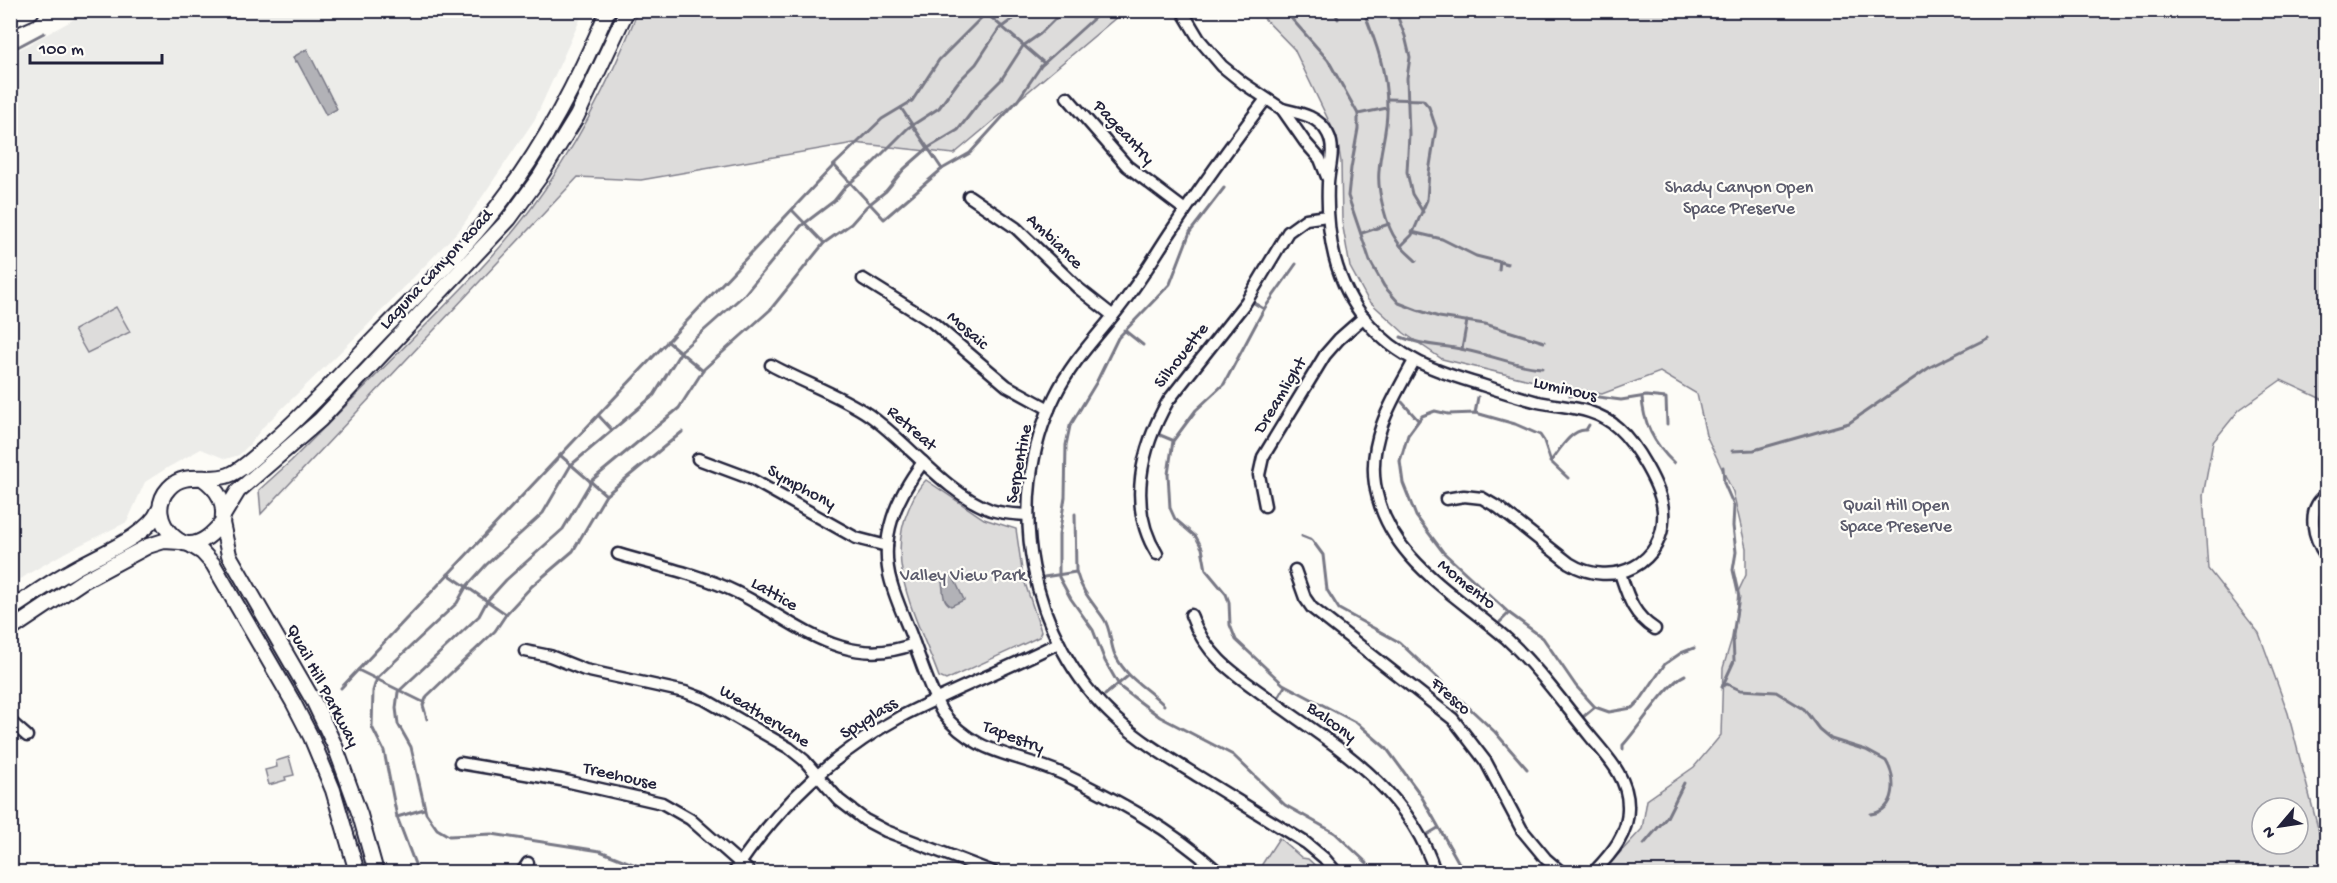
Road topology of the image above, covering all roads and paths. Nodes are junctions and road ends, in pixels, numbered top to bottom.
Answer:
1 (30, 10) edge
2 (609, 10) edge
3 (627, 10) edge
4 (1184, 14) dead end
5 (10, 19) edge
6 (1067, 97) dead end
7 (1266, 99) junction
8 (1282, 109) junction
9 (1328, 180) junction
10 (969, 196) dead end
11 (1185, 210) junction
12 (1327, 216) junction
13 (462, 248) junction
14 (477, 253) junction
15 (863, 279) dead end
16 (1112, 315) junction
17 (1364, 317) junction
18 (1414, 361) junction
19 (771, 365) dead end
20 (1049, 409) junction
21 (698, 459) dead end
22 (923, 462) junction
23 (202, 478) junction
24 (2326, 495) edge
25 (1446, 499) dead end
26 (1265, 506) dead end
27 (159, 510) junction
28 (1027, 515) junction
29 (223, 520) junction
30 (185, 543) junction
31 (887, 546) junction
32 (618, 554) dead end
33 (1157, 555) dead end
34 (2326, 556) edge
35 (1295, 570) dead end
36 (1620, 573) junction
37 (10, 610) edge
38 (1191, 615) dead end
39 (1655, 629) dead end
40 (10, 630) edge
41 (1058, 643) junction
42 (914, 644) junction
43 (525, 651) dead end
44 (936, 700) junction
45 (10, 721) edge
46 (27, 736) dead end
47 (460, 763) dead end
48 (817, 775) junction
49 (737, 868) edge
50 (1215, 869) dead end
51 (357, 873) edge
52 (376, 873) edge
53 (750, 873) edge
54 (993, 873) edge
55 (1336, 873) edge
56 (1436, 873) edge
57 (1561, 873) edge
58 (1594, 873) edge

1 - 5 highway
2 - 13 main road, Laguna Canyon Road
3 - 14 main road, Laguna Canyon Road
4 - 7 street, Luminous
6 - 11 street, Pageantry
7 - 8 street, Luminous
7 - 11 street, Serpentine
8 - 9 street, Luminous
8 - 9 street, Luminous
9 - 12 street, Luminous
10 - 16 street, Ambiance
11 - 16 street, Serpentine
12 - 17 street, Luminous
12 - 33 street, Silhouette
13 - 14 main road
13 - 23 main road, Laguna Canyon Road
14 - 29 main road, Laguna Canyon Road
15 - 20 street, Mosaic
16 - 20 street, Serpentine
17 - 18 street, Luminous
17 - 26 street, Dreamlight
18 - 36 street, Luminous
18 - 58 street, Momento
19 - 22 street, Retreat
20 - 28 street, Serpentine
21 - 31 street, Symphony
22 - 28 street, Retreat
22 - 31 street, Tapestry
23 - 27 main road
23 - 29 main road
24 - 34 street
25 - 36 street
27 - 30 main road
27 - 37 main road
28 - 41 street, Serpentine
29 - 30 main road
29 - 52 main road, Quail Hill Parkway
30 - 40 main road
30 - 51 main road, Quail Hill Parkway
31 - 42 street, Tapestry
32 - 42 street, Lattice
35 - 57 street, Fresco
36 - 39 street
38 - 56 street, Balcony
41 - 44 street, Spyglass
41 - 55 street, Serpentine
42 - 44 street, Tapestry
43 - 48 street, Weathervane
44 - 48 street, Spyglass
44 - 50 street, Tapestry
45 - 46 street
47 - 49 street, Treehouse
48 - 49 street, Spyglass
48 - 54 street, Weathervane
49 - 53 street, Treehouse

